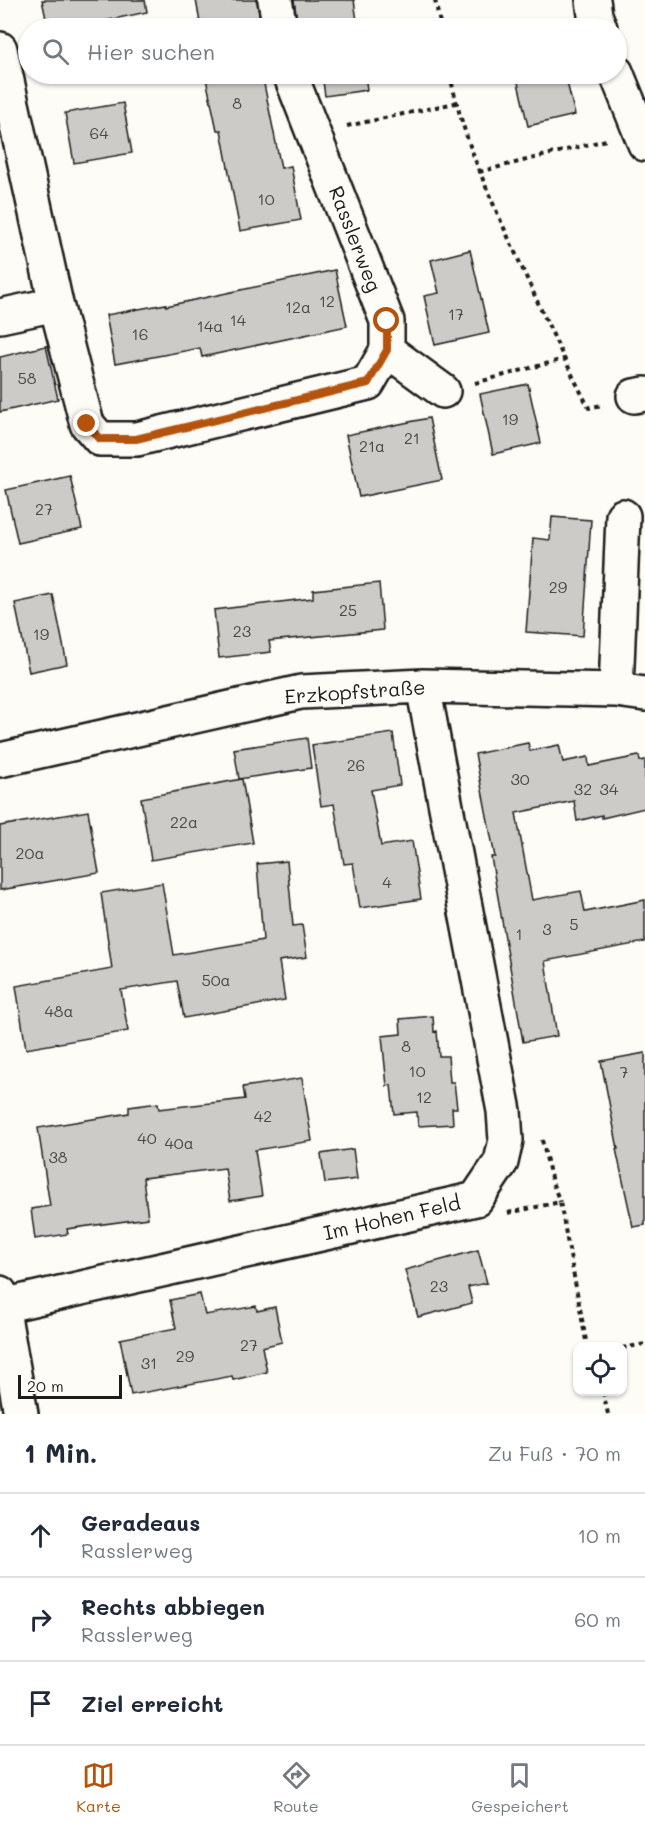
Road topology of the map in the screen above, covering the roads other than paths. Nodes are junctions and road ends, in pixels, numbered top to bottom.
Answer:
1 (275, 0) edge
2 (593, 0) edge
3 (278, 18) edge
4 (596, 18) edge
5 (0, 49) edge
6 (294, 84) edge
7 (621, 84) edge
8 (642, 138) edge
9 (56, 304) junction
10 (0, 316) edge
11 (387, 350) junction
12 (443, 391) road end
13 (623, 516) dead end
14 (423, 686) junction
15 (630, 692) edge
16 (0, 760) edge
17 (1, 1299) edge
18 (6, 1361) edge
19 (21, 1414) edge

1 - 3 street
2 - 4 street
5 - 9 street
6 - 11 street, Rasslerweg
7 - 8 street
9 - 10 street
9 - 11 street
11 - 12 street
13 - 15 street
14 - 15 street, Erzkopfstraße
14 - 16 street, Erzkopfstraße
14 - 17 street, Im Hohen Feld
17 - 18 street
18 - 19 street

